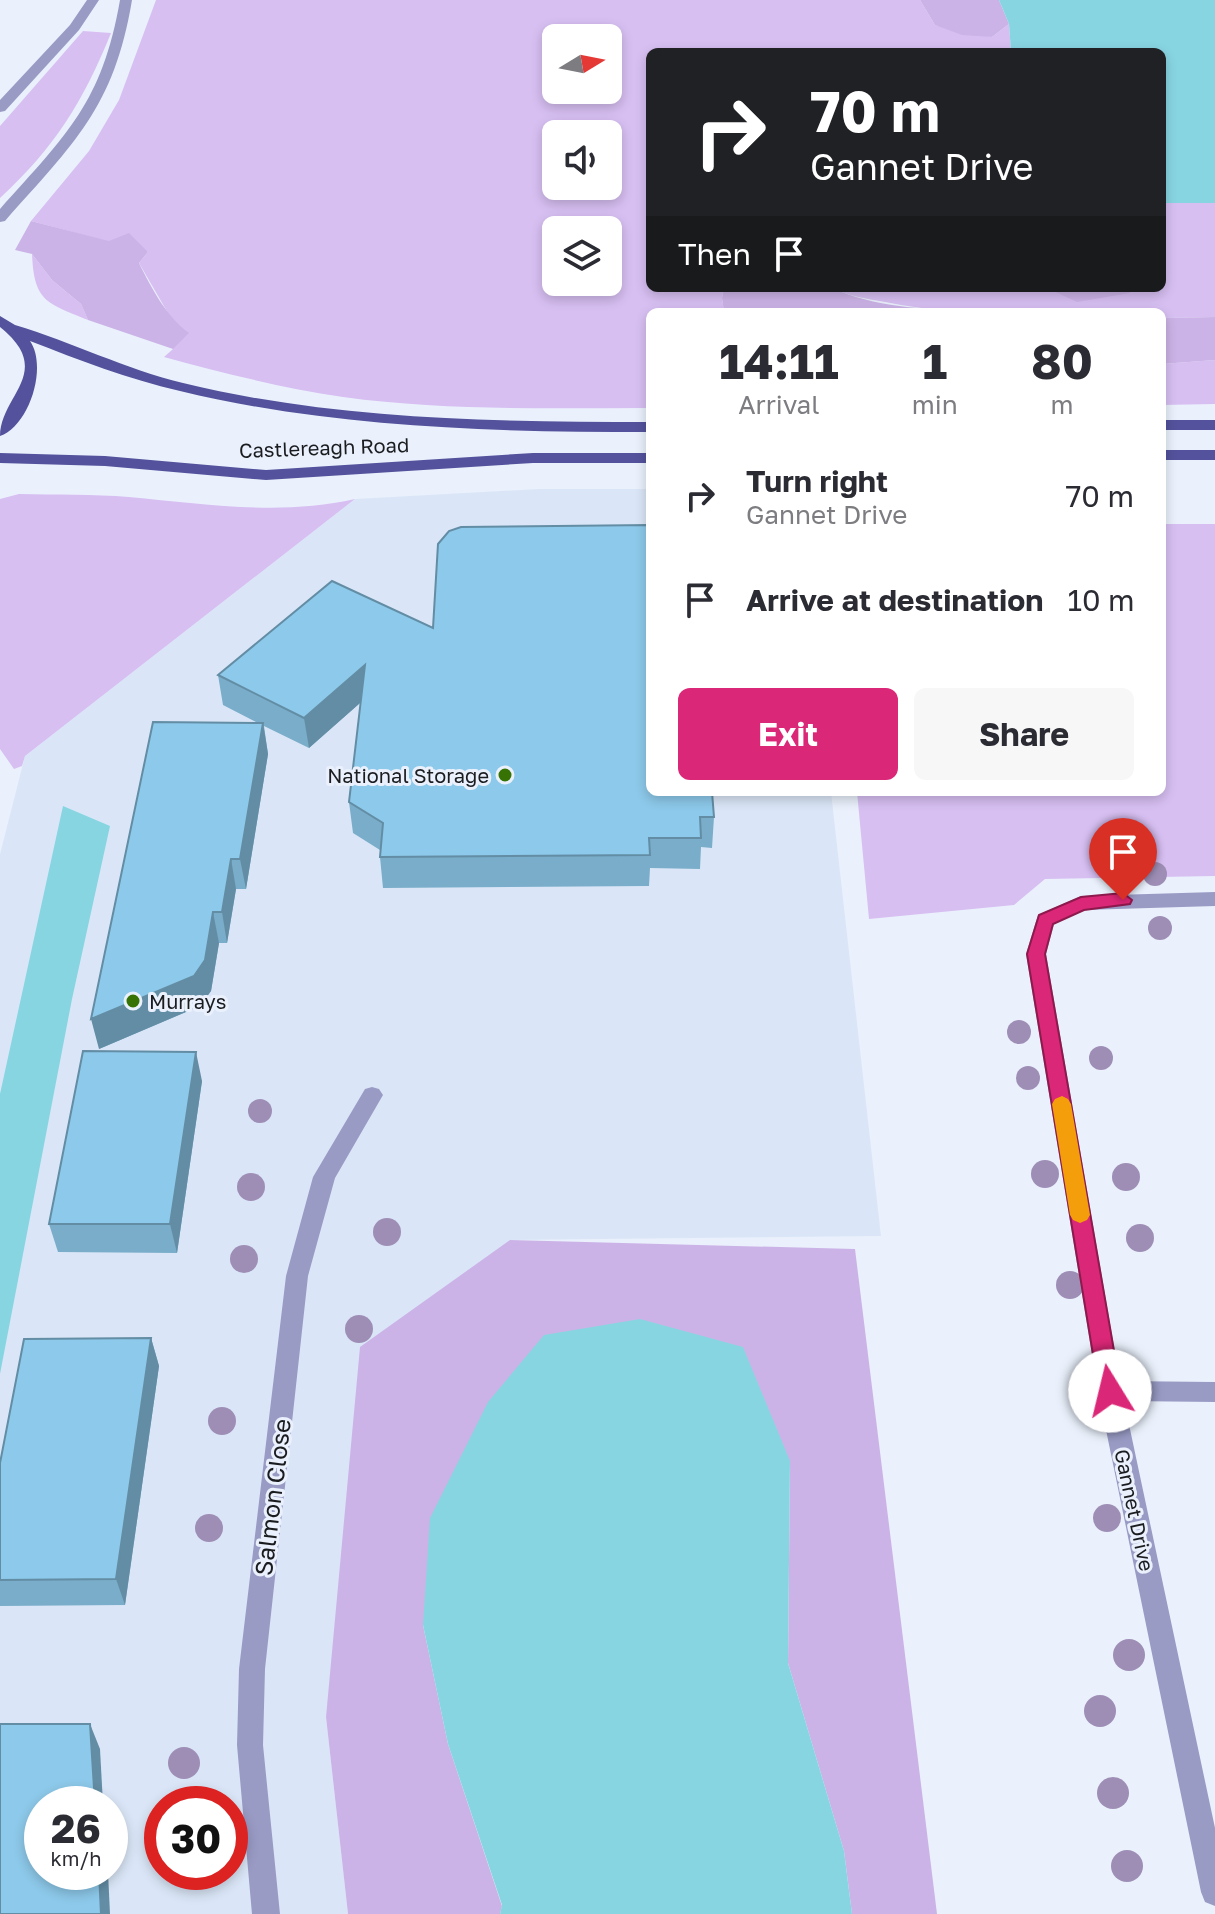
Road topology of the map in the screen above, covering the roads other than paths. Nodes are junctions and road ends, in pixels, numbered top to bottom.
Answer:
1 (93, 0) edge
2 (126, 0) edge
3 (0, 108) edge
4 (0, 218) edge
5 (0, 320) edge
6 (14, 329) junction
7 (1166, 425) edge
8 (1215, 425) edge
9 (646, 427) edge
10 (0, 431) edge
11 (1166, 455) edge
12 (1215, 455) edge
13 (0, 458) edge
14 (646, 458) edge
15 (1215, 899) edge
16 (372, 1095) dead end
17 (1110, 1391) junction
18 (1215, 1392) edge
19 (1215, 1892) edge
20 (266, 1914) edge

1 - 3 street
2 - 4 street
5 - 6 main road, Castlereagh Road
6 - 9 main road, Castlereagh Road
6 - 10 main road
7 - 8 main road
11 - 12 main road
13 - 14 main road, Castlereagh Road
15 - 17 street, Gannet Drive
16 - 20 street, Salmon Close
17 - 18 street
17 - 19 street, Gannet Drive

